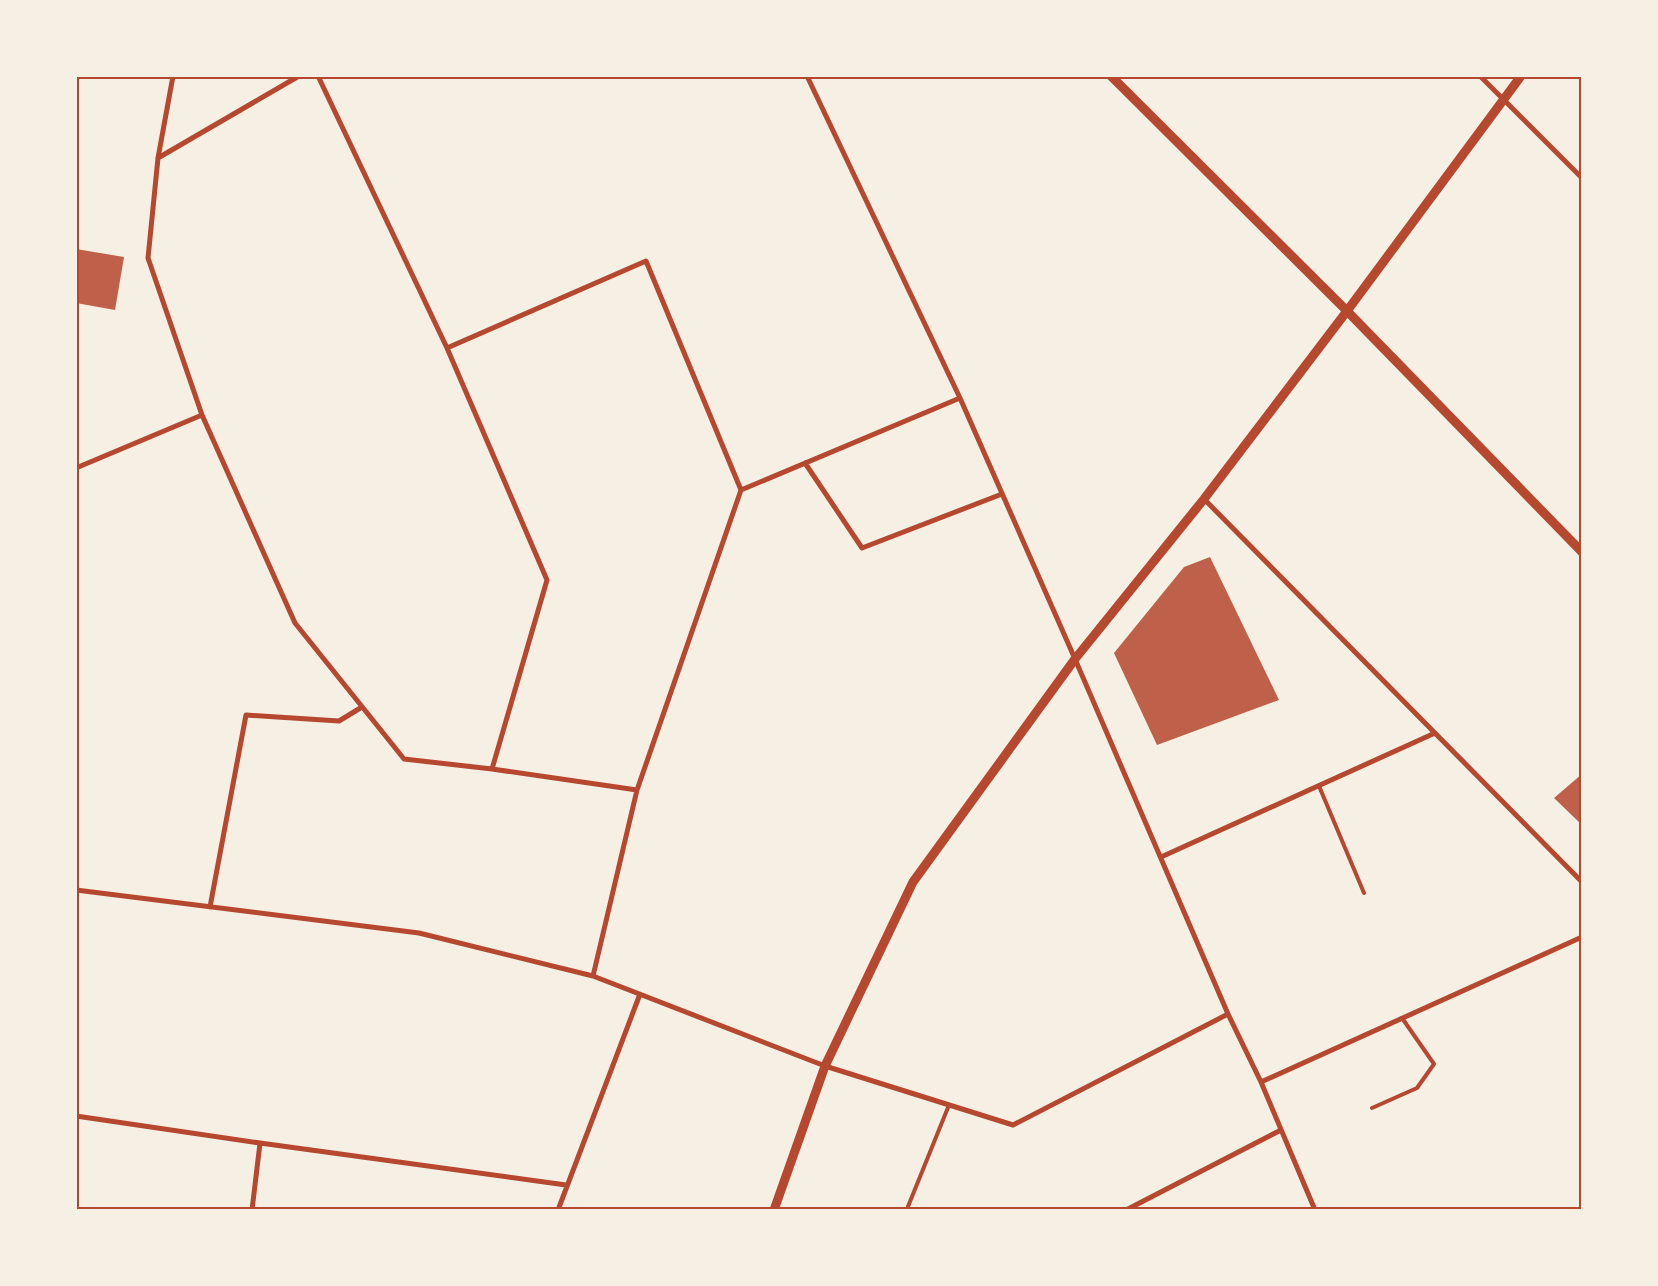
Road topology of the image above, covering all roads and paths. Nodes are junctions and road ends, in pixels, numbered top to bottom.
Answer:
1 (173, 76) edge
2 (299, 76) edge
3 (318, 76) edge
4 (807, 76) edge
5 (1111, 76) edge
6 (1480, 76) edge
7 (1520, 76) edge
8 (1503, 100) junction
9 (158, 158) junction
10 (1582, 178) edge
11 (1347, 311) junction
12 (447, 348) junction
13 (960, 398) junction
14 (202, 415) junction
15 (805, 463) junction
16 (76, 468) edge
17 (740, 490) junction
18 (1002, 494) junction
19 (1204, 499) junction
20 (1582, 552) edge
21 (76, 651) edge
22 (76, 657) edge
23 (1075, 658) junction
24 (362, 707) junction
25 (1435, 733) junction
26 (492, 768) junction
27 (1319, 786) junction
28 (637, 790) junction
29 (1160, 857) junction
30 (1582, 882) edge
31 (76, 890) edge
32 (1364, 893) dead end
33 (210, 907) junction
34 (1582, 937) edge
35 (593, 976) junction
36 (640, 994) junction
37 (1228, 1014) junction
38 (1402, 1018) junction
39 (825, 1066) junction
40 (1261, 1082) junction
41 (949, 1105) junction
42 (1372, 1108) dead end
43 (76, 1116) edge
44 (1282, 1130) junction
45 (260, 1143) junction
46 (566, 1185) junction
47 (907, 1209) edge
48 (252, 1210) edge
49 (558, 1210) edge
50 (774, 1210) edge
51 (1126, 1210) edge
52 (1315, 1210) edge

1 - 9 street
2 - 9 street
3 - 12 street
4 - 13 street
5 - 11 street
6 - 8 street
7 - 8 street
8 - 10 street
8 - 11 street
9 - 14 street
11 - 19 street
11 - 20 street
12 - 17 street
12 - 26 street
13 - 15 street
13 - 18 street
14 - 16 street
14 - 24 street
15 - 17 street
15 - 18 street
17 - 28 street
18 - 23 street
19 - 23 street
19 - 25 street
21 - 22 street
23 - 29 street
23 - 39 street
24 - 26 street
24 - 33 street
25 - 27 street
25 - 30 street
26 - 28 street
27 - 29 street
27 - 32 lane
28 - 35 street
29 - 37 street
31 - 33 street
33 - 35 street
34 - 38 street
35 - 36 street
36 - 39 street
36 - 46 street
37 - 40 street
37 - 41 street
38 - 40 street
38 - 42 lane
39 - 41 street
39 - 50 street
40 - 44 street
41 - 47 lane
43 - 45 street
44 - 51 street
44 - 52 street
45 - 46 street
45 - 48 street
46 - 49 street

